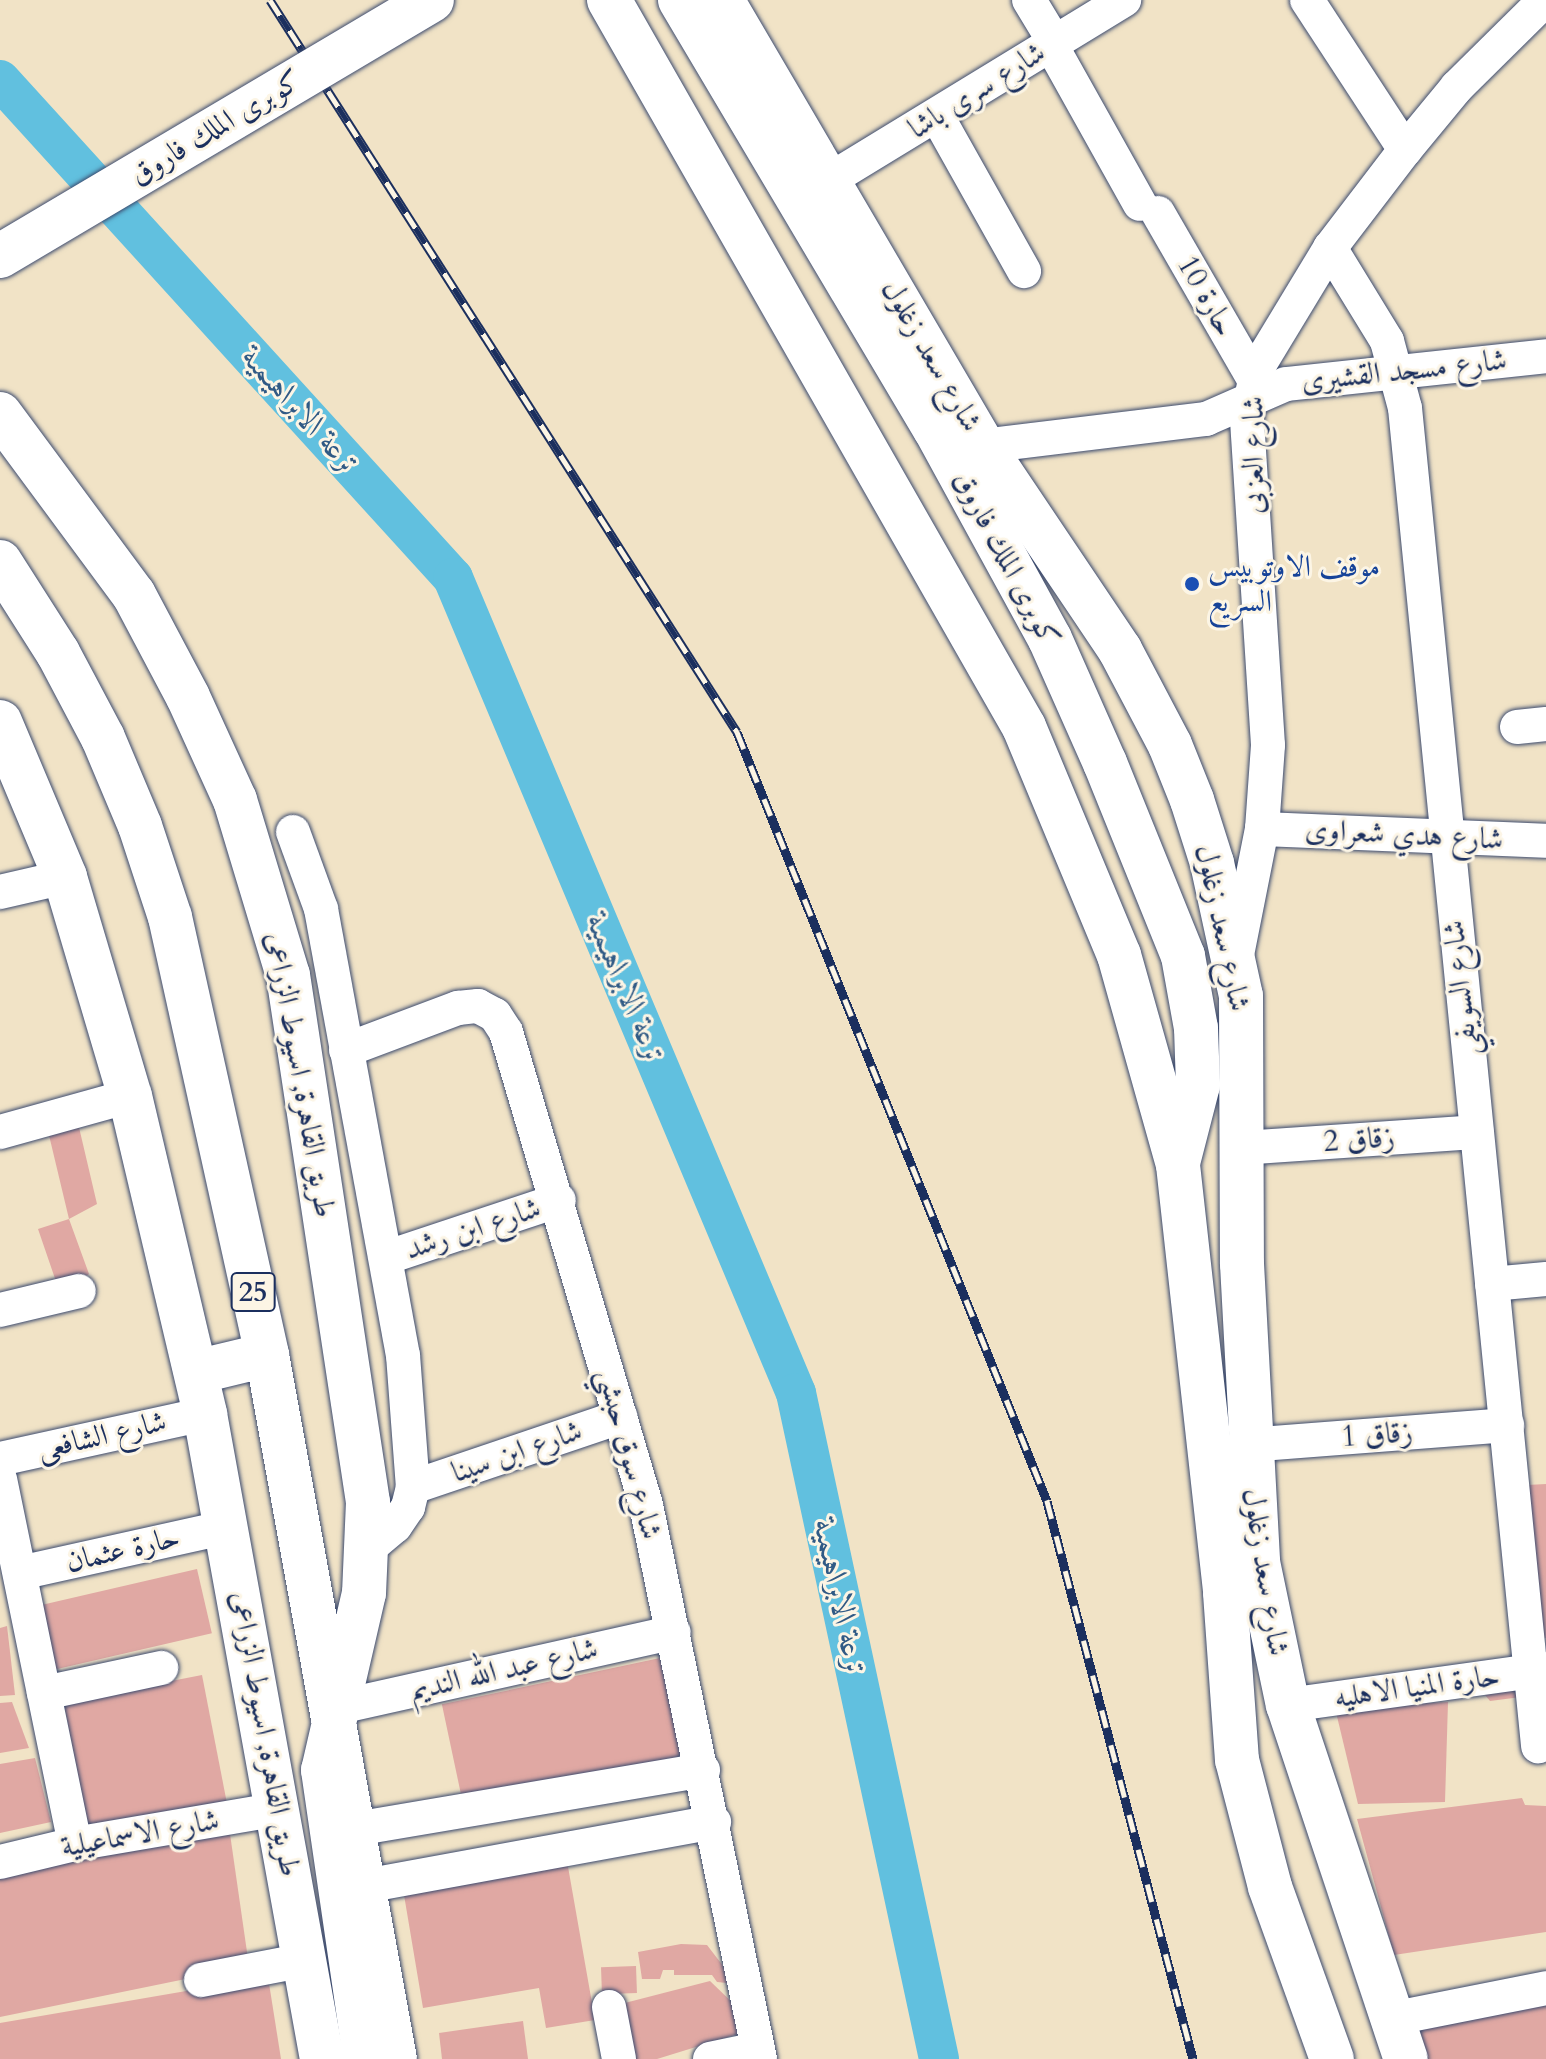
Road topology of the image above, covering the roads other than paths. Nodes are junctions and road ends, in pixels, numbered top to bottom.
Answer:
1 (432, 0) edge
2 (609, 0) edge
3 (680, 0) edge
4 (722, 0) edge
5 (1029, 0) edge
6 (1124, 0) edge
7 (1307, 0) edge
8 (1545, 0) edge
9 (1053, 44) junction
10 (937, 116) junction
11 (1405, 150) junction
12 (829, 180) junction
13 (1330, 248) junction
14 (0, 256) edge
15 (1024, 271) dead end
16 (1546, 356) edge
17 (1399, 370) junction
18 (1252, 390) junction
19 (0, 414) edge
20 (983, 446) junction
21 (0, 562) edge
22 (0, 722) edge
23 (1262, 829) junction
24 (293, 832) dead end
25 (1446, 837) junction
26 (1546, 841) edge
27 (65, 877) junction
28 (0, 892) edge
29 (1235, 961) junction
30 (1136, 1008) junction
31 (1196, 1028) junction
32 (346, 1050) junction
33 (130, 1096) junction
34 (0, 1132) edge
35 (1476, 1132) junction
36 (1242, 1148) junction
37 (1178, 1165) junction
38 (559, 1200) junction
39 (388, 1257) junction
40 (1546, 1279) edge
41 (1492, 1284) junction
42 (79, 1291) dead end
43 (0, 1310) edge
44 (267, 1355) junction
45 (200, 1393) junction
46 (620, 1417) junction
47 (1507, 1425) junction
48 (1248, 1445) junction
49 (0, 1459) edge
50 (0, 1479) edge
51 (413, 1487) junction
52 (227, 1527) junction
53 (370, 1547) junction
54 (20, 1573) junction
55 (1225, 1593) junction
56 (674, 1632) junction
57 (161, 1668) dead end
58 (1538, 1670) edge
59 (44, 1693) junction
60 (1288, 1705) junction
61 (335, 1708) junction
62 (1538, 1746) dead end
63 (703, 1770) junction
64 (280, 1809) junction
65 (714, 1822) junction
66 (355, 1829) junction
67 (75, 1844) junction
68 (0, 1862) edge
69 (365, 1886) junction
70 (305, 1960) junction
71 (201, 1980) dead end
72 (1546, 1988) edge
73 (609, 2007) dead end
74 (1388, 2039) edge
75 (759, 2054) edge
76 (322, 2059) edge
77 (365, 2059) edge
78 (395, 2059) edge
79 (619, 2059) edge
80 (710, 2059) edge
81 (1332, 2059) edge
82 (1406, 2059) edge

1 - 14 main road, كوبرى الملك فاروق, bridge
2 - 30 main road, شارع سعد زغلول
3 - 31 main road, كوبرى الملك فاروق
4 - 12 main road, شارع سعد زغلول
5 - 9 street, حارة 10
6 - 9 street, شارع سرى باشا
7 - 11 street
8 - 11 street, شارع العزبى
9 - 10 street, شارع سرى باشا
9 - 18 street, حارة 10
10 - 12 street, شارع سرى باشا
10 - 15 street
11 - 13 street, شارع العزبى
12 - 20 main road, شارع سعد زغلول
13 - 17 street, شارع السويفي
13 - 18 street, شارع العزبى
16 - 17 street, شارع مسجد القشيرى
17 - 18 street, شارع مسجد القشيرى
17 - 25 street, شارع السويفي
18 - 20 street, شارع مسجد القشيرى
18 - 23 street, شارع العزبى
19 - 53 main road, طريق القاهرة, اسيوط الزراعى
20 - 29 main road, شارع سعد زغلول
21 - 44 main road, طريق القاهرة, اسيوط الزراعى / 25
22 - 27 main road, طريق القاهرة, اسيوط الزراعى
23 - 25 street, شارع هدي شعراوى
23 - 29 street, شارع العزبى
24 - 32 street
25 - 26 street, شارع هدي شعراوى
25 - 35 street, شارع السويفي
27 - 28 street
27 - 33 main road, طريق القاهرة, اسيوط الزراعى
29 - 31 main road
29 - 36 main road, شارع سعد زغلول
30 - 31 main road
30 - 37 main road, شارع سعد زغلول
31 - 37 main road, كوبرى الملك فاروق
32 - 38 street, شارع سوق حبشي
32 - 39 street
33 - 34 street
33 - 45 main road, طريق القاهرة, اسيوط الزراعى
35 - 36 street, زقاق 2
35 - 41 street, شارع السويفي
36 - 48 main road, شارع سعد زغلول
37 - 55 main road, شارع سعد زغلول
38 - 39 street, شارع ابن رشد
38 - 46 street, شارع سوق حبشي
39 - 51 street
40 - 41 street
41 - 47 street, شارع السويفي
42 - 43 street
44 - 45 main road
44 - 61 main road, طريق القاهرة, اسيوط الزراعى / 25
45 - 49 street, شارع الشافعى
45 - 52 main road, طريق القاهرة, اسيوط الزراعى
46 - 51 street, شارع ابن سينا
46 - 56 street, شارع سوق حبشي
47 - 48 street, زقاق 1
47 - 58 street, شارع السويفي
48 - 60 main road, شارع سعد زغلول
50 - 54 street
51 - 53 street
52 - 54 street, حارة عثمان
52 - 64 main road, طريق القاهرة, اسيوط الزراعى
53 - 61 main road, طريق القاهرة, اسيوط الزراعى
54 - 59 street
55 - 74 main road
55 - 81 main road, شارع سعد زغلول
56 - 61 street, شارع عبد الله النديم
56 - 63 street, شارع سوق حبشي
57 - 59 street
58 - 60 street, حارة المنيا الاهليه
58 - 62 street, شارع السويفي
59 - 67 street
60 - 74 main road, شارع سعد زغلول
61 - 66 main road, طريق القاهرة, اسيوط الزراعى / 25
61 - 77 main road, طريق القاهرة, اسيوط الزراعى
63 - 65 street, شارع سوق حبشي
63 - 66 street
64 - 67 street, شارع الاسماعيلية
64 - 70 main road, طريق القاهرة, اسيوط الزراعى
65 - 69 street
65 - 75 street, شارع سوق حبشي
66 - 69 main road, طريق القاهرة, اسيوط الزراعى / 25
67 - 68 street, شارع الاسماعيلية
69 - 78 main road, طريق القاهرة, اسيوط الزراعى / 25
70 - 71 street
70 - 76 main road, طريق القاهرة, اسيوط الزراعى
72 - 74 street
73 - 79 street
74 - 82 main road, شارع سعد زغلول
75 - 80 street

